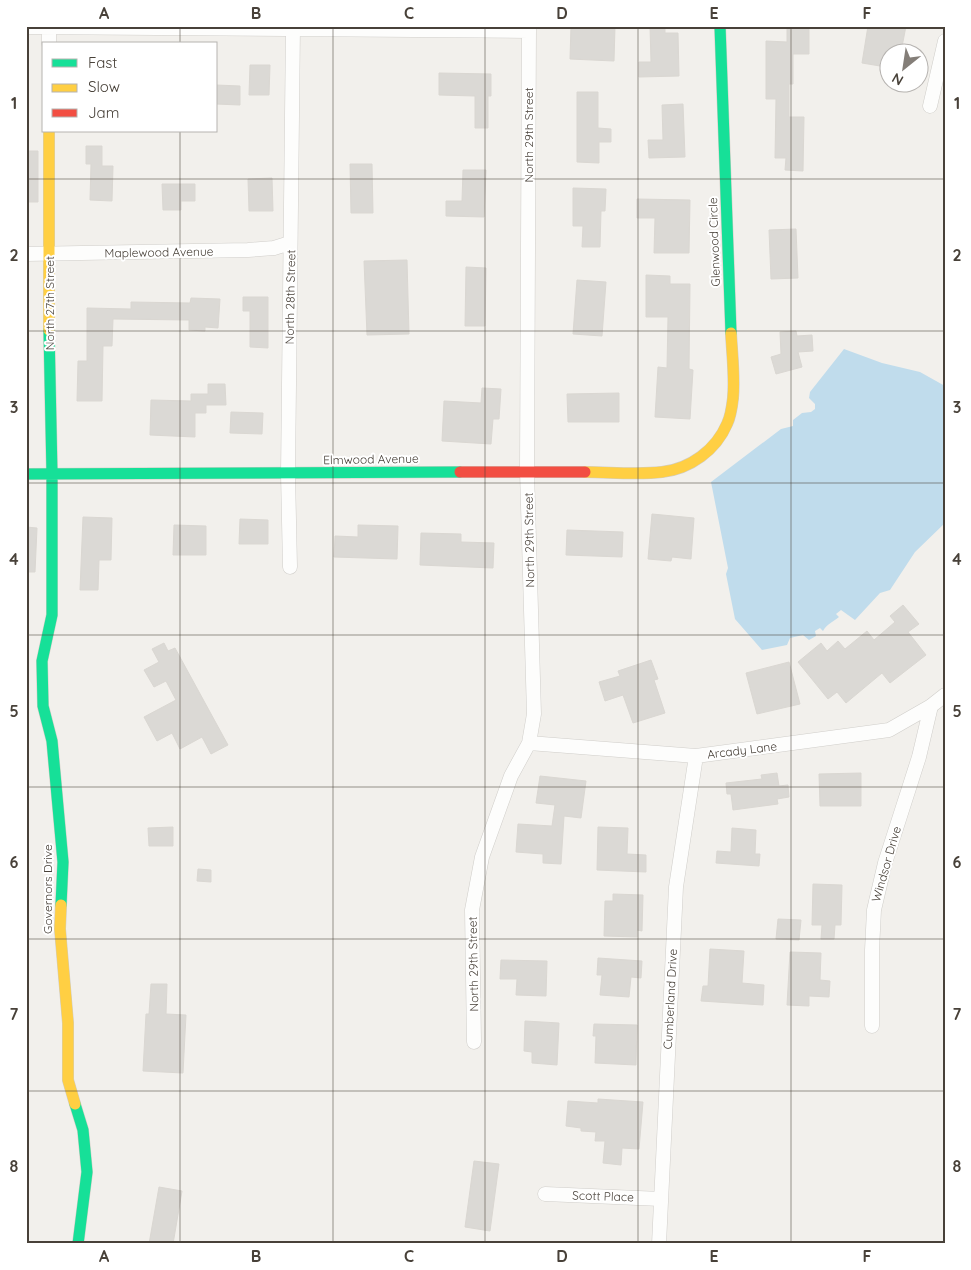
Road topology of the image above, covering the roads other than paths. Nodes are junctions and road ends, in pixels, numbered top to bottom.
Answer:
1 (49, 26) edge
2 (720, 26) edge
3 (26, 27) edge
4 (293, 27) edge
5 (529, 29) edge
6 (945, 41) edge
7 (49, 42) edge
8 (930, 106) dead end
9 (49, 132) edge
10 (290, 243) junction
11 (49, 253) junction
12 (26, 254) edge
13 (710, 450) joint
14 (527, 471) junction
15 (26, 474) edge
16 (52, 474) junction
17 (288, 474) junction
18 (290, 567) dead end
19 (945, 696) edge
20 (931, 706) junction
21 (529, 744) junction
22 (696, 756) junction
23 (872, 1026) dead end
24 (474, 1042) dead end
25 (545, 1194) dead end
26 (661, 1199) junction
27 (78, 1244) edge
28 (659, 1244) edge

1 - 3 street
1 - 4 street
1 - 7 street
2 - 13 street, Glenwood Circle
4 - 5 street
4 - 10 street, North 28th Street
5 - 14 street, North 29th Street
6 - 8 street
9 - 11 street, North 27th Street
10 - 11 street, Maplewood Avenue
10 - 17 street, North 28th Street
11 - 12 street, Maplewood Avenue
11 - 16 street, North 27th Street
13 - 14 street, Elmwood Avenue
14 - 17 street, Elmwood Avenue
14 - 21 street, North 29th Street
15 - 16 street, Elmwood Avenue
16 - 17 street, Elmwood Avenue
16 - 27 street, Governors Drive
17 - 18 street, North 28th Street
19 - 20 street, Arcady Lane
20 - 22 street, Arcady Lane
20 - 23 street, Windsor Drive
21 - 22 street, Arcady Lane
21 - 24 street, North 29th Street
22 - 26 street, Cumberland Drive
25 - 26 street, Scott Place
26 - 28 street, Cumberland Drive

